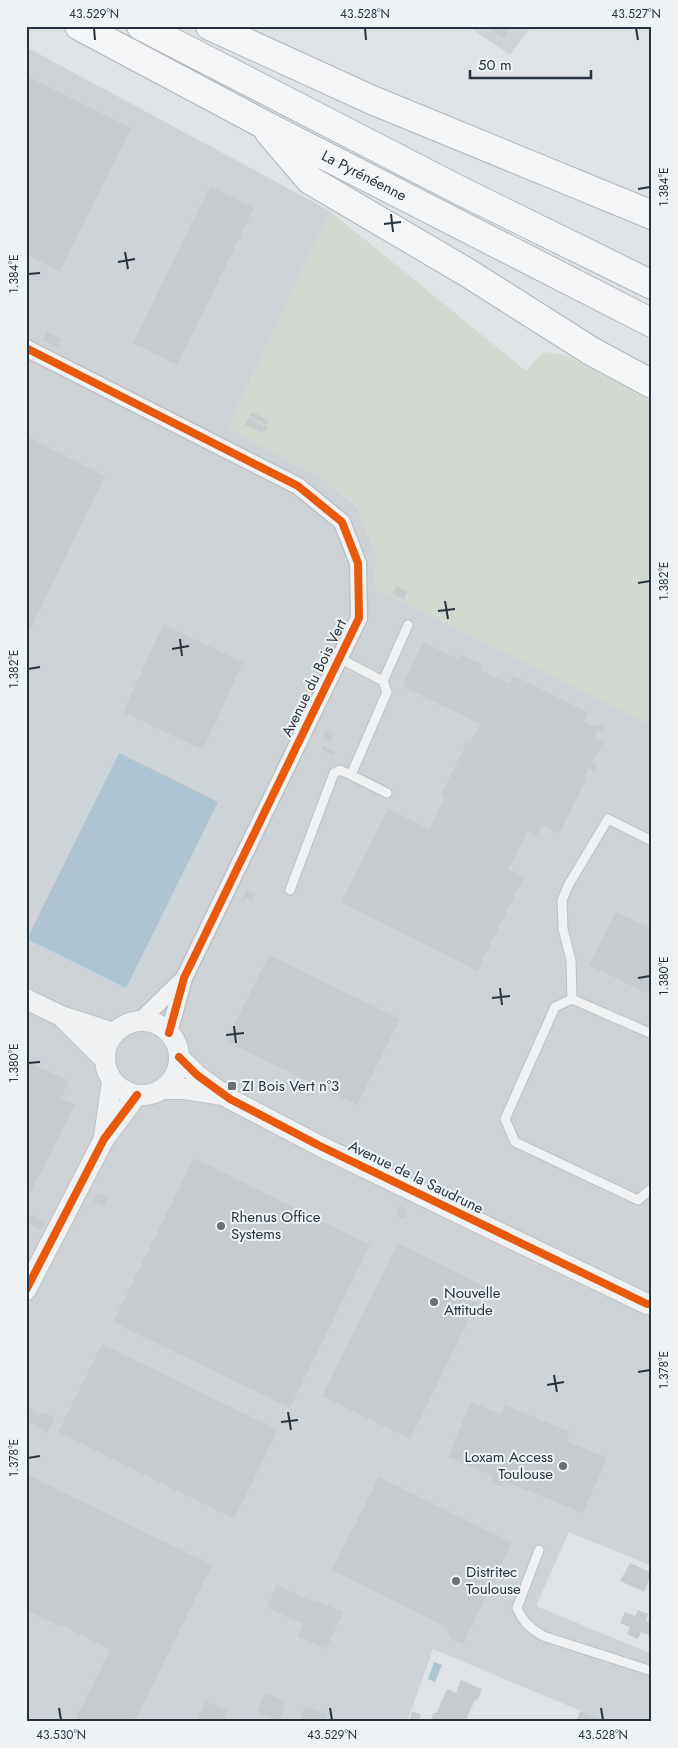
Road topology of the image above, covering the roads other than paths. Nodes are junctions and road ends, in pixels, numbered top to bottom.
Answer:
1 (79, 26) edge
2 (141, 26) edge
3 (210, 26) edge
4 (261, 123) junction
5 (652, 215) edge
6 (652, 285) edge
7 (652, 323) edge
8 (26, 348) edge
9 (652, 384) edge
10 (408, 625) dead end
11 (340, 658) junction
12 (383, 681) junction
13 (351, 775) junction
14 (387, 793) dead end
15 (652, 841) edge
16 (290, 890) dead end
17 (184, 978) junction
18 (26, 999) edge
19 (572, 1000) junction
20 (61, 1016) junction
21 (140, 1021) junction
22 (169, 1033) junction
23 (114, 1034) junction
24 (652, 1034) edge
25 (179, 1057) junction
26 (104, 1059) junction
27 (112, 1081) junction
28 (163, 1089) junction
29 (222, 1095) junction
30 (138, 1096) junction
31 (104, 1139) junction
32 (652, 1188) edge
33 (26, 1290) edge
34 (650, 1305) edge
35 (539, 1550) dead end
36 (652, 1671) edge

1 - 4 highway, La Pyrénéenne
2 - 6 highway, La Pyrénéenne
3 - 5 highway
4 - 7 highway, La Pyrénéenne
4 - 9 highway
8 - 11 street, Avenue du Bois Vert
10 - 12 lane
11 - 12 lane
11 - 17 street, Avenue du Bois Vert
12 - 13 lane
13 - 14 lane
13 - 16 lane
15 - 19 lane
17 - 21 street, Avenue du Bois Vert
17 - 22 street, Avenue du Bois Vert
18 - 20 street
19 - 24 lane
19 - 32 lane
20 - 23 street
20 - 26 street
21 - 22 street
21 - 23 street
22 - 25 street
23 - 26 street
25 - 28 street
25 - 29 street, Avenue de la Saudrune
26 - 27 street
27 - 30 street
27 - 31 street
28 - 29 street, Avenue de la Saudrune
28 - 30 street
29 - 34 street, Avenue de la Saudrune
30 - 31 street
31 - 33 street
35 - 36 lane

